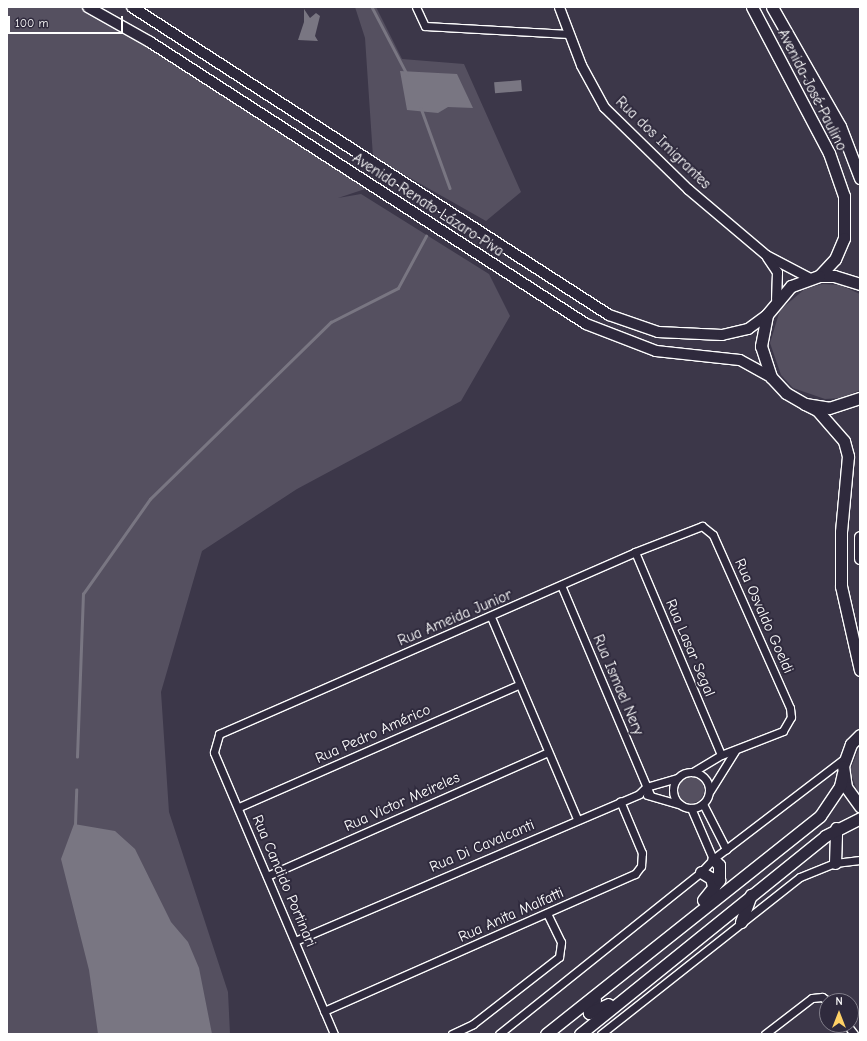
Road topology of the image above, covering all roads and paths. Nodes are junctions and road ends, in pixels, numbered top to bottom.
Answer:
1 (88, 7) edge
2 (132, 7) edge
3 (416, 7) edge
4 (559, 7) edge
5 (752, 7) edge
6 (772, 7) edge
7 (569, 34) junction
8 (806, 66) junction
9 (788, 75) junction
10 (812, 78) junction
11 (794, 86) junction
12 (860, 178) edge
13 (766, 255) junction
14 (814, 277) junction
15 (860, 284) edge
16 (776, 299) junction
17 (767, 314) junction
18 (771, 377) junction
19 (860, 398) edge
20 (805, 404) junction
21 (707, 528) joint
22 (860, 537) edge
23 (635, 552) junction
24 (860, 558) edge
25 (561, 585) junction
26 (491, 617) junction
27 (860, 670) edge
28 (518, 685) junction
29 (860, 735) edge
30 (216, 738) joint
31 (735, 751) junction
32 (548, 752) junction
33 (721, 755) junction
34 (844, 759) junction
35 (693, 772) junction
36 (843, 773) junction
37 (678, 778) junction
38 (646, 787) junction
39 (710, 791) junction
40 (639, 794) junction
41 (650, 795) junction
42 (620, 801) junction
43 (679, 804) junction
44 (703, 804) junction
45 (860, 806) edge
46 (239, 807) junction
47 (691, 808) junction
48 (860, 818) edge
49 (577, 819) junction
50 (836, 828) junction
51 (726, 849) junction
52 (713, 859) junction
53 (860, 860) edge
54 (835, 863) junction
55 (701, 872) junction
56 (267, 876) junction
57 (714, 890) junction
58 (751, 895) junction
59 (547, 913) junction
60 (688, 920) junction
61 (742, 922) junction
62 (295, 941) junction
63 (675, 960) junction
64 (617, 979) junction
65 (819, 999) edge
66 (324, 1011) junction
67 (334, 1034) edge
68 (452, 1034) edge
69 (499, 1034) edge
70 (546, 1034) edge
71 (580, 1034) edge
72 (601, 1034) edge
73 (765, 1034) edge

1 - 18 main road, Avenida Renato Lázaro Piva
2 - 17 main road, Avenida Renato Lázaro Piva
3 - 7 street
4 - 7 street, Rua dos Imigrantes
5 - 9 main road, Avenida José Paulino
6 - 8 main road, Avenida José Paulino
7 - 13 street, Rua dos Imigrantes
8 - 9 main road
8 - 10 main road, Avenida José Paulino
9 - 11 main road, Avenida José Paulino
10 - 11 main road
10 - 12 main road, Avenida José Paulino
11 - 14 main road, Avenida José Paulino
13 - 14 street, Rua dos Imigrantes
13 - 16 street, Rua dos Imigrantes
14 - 15 main road
14 - 16 main road
16 - 17 main road
17 - 18 main road
18 - 20 main road
19 - 20 main road
20 - 27 main road
21 - 23 street, Rua Ameida Junior
21 - 31 street, Rua Osvaldo Goeldi
22 - 24 main road
23 - 25 street, Rua Ameida Junior
23 - 33 street, Rua Lasar Segal
25 - 26 street, Rua Ameida Junior
25 - 38 street, Rua Ismael Nery
26 - 28 street
26 - 30 street, Rua Ameida Junior
28 - 32 street
28 - 46 street, Rua Pedro Américo
29 - 34 main road
30 - 46 street, Rua Candido Portinari
31 - 33 street
31 - 39 street
32 - 49 street
32 - 56 street, Rua Victor Meireles
33 - 35 street
34 - 36 main road
34 - 51 street
35 - 37 street
35 - 39 street
36 - 45 main road
36 - 60 main road
37 - 38 street, Rua Di Cavalcanti
37 - 43 street
38 - 40 street, Rua Di Cavalcanti
38 - 41 street, Rua Ismael Nery
39 - 44 street
40 - 41 street
40 - 42 street, Rua Di Cavalcanti
41 - 43 street
42 - 49 street, Rua Di Cavalcanti
42 - 59 street, Rua Anita Malfatti
43 - 47 street
44 - 47 street
44 - 51 street
46 - 56 street, Rua Candido Portinari
47 - 52 street
48 - 50 main road
49 - 62 street, Rua Di Cavalcanti
50 - 54 main road
50 - 58 main road
51 - 52 street
52 - 55 street
52 - 57 main road
53 - 54 street
54 - 61 street
55 - 57 main road
55 - 69 street
56 - 62 street, Rua Candido Portinari
57 - 60 main road
58 - 61 main road
58 - 63 main road
59 - 66 street, Rua Anita Malfatti
59 - 68 street
60 - 64 main road
61 - 72 street
62 - 66 street, Rua Candido Portinari
63 - 64 main road
63 - 71 main road
64 - 70 main road
65 - 73 street
66 - 67 street, Rua Candido Portinari

